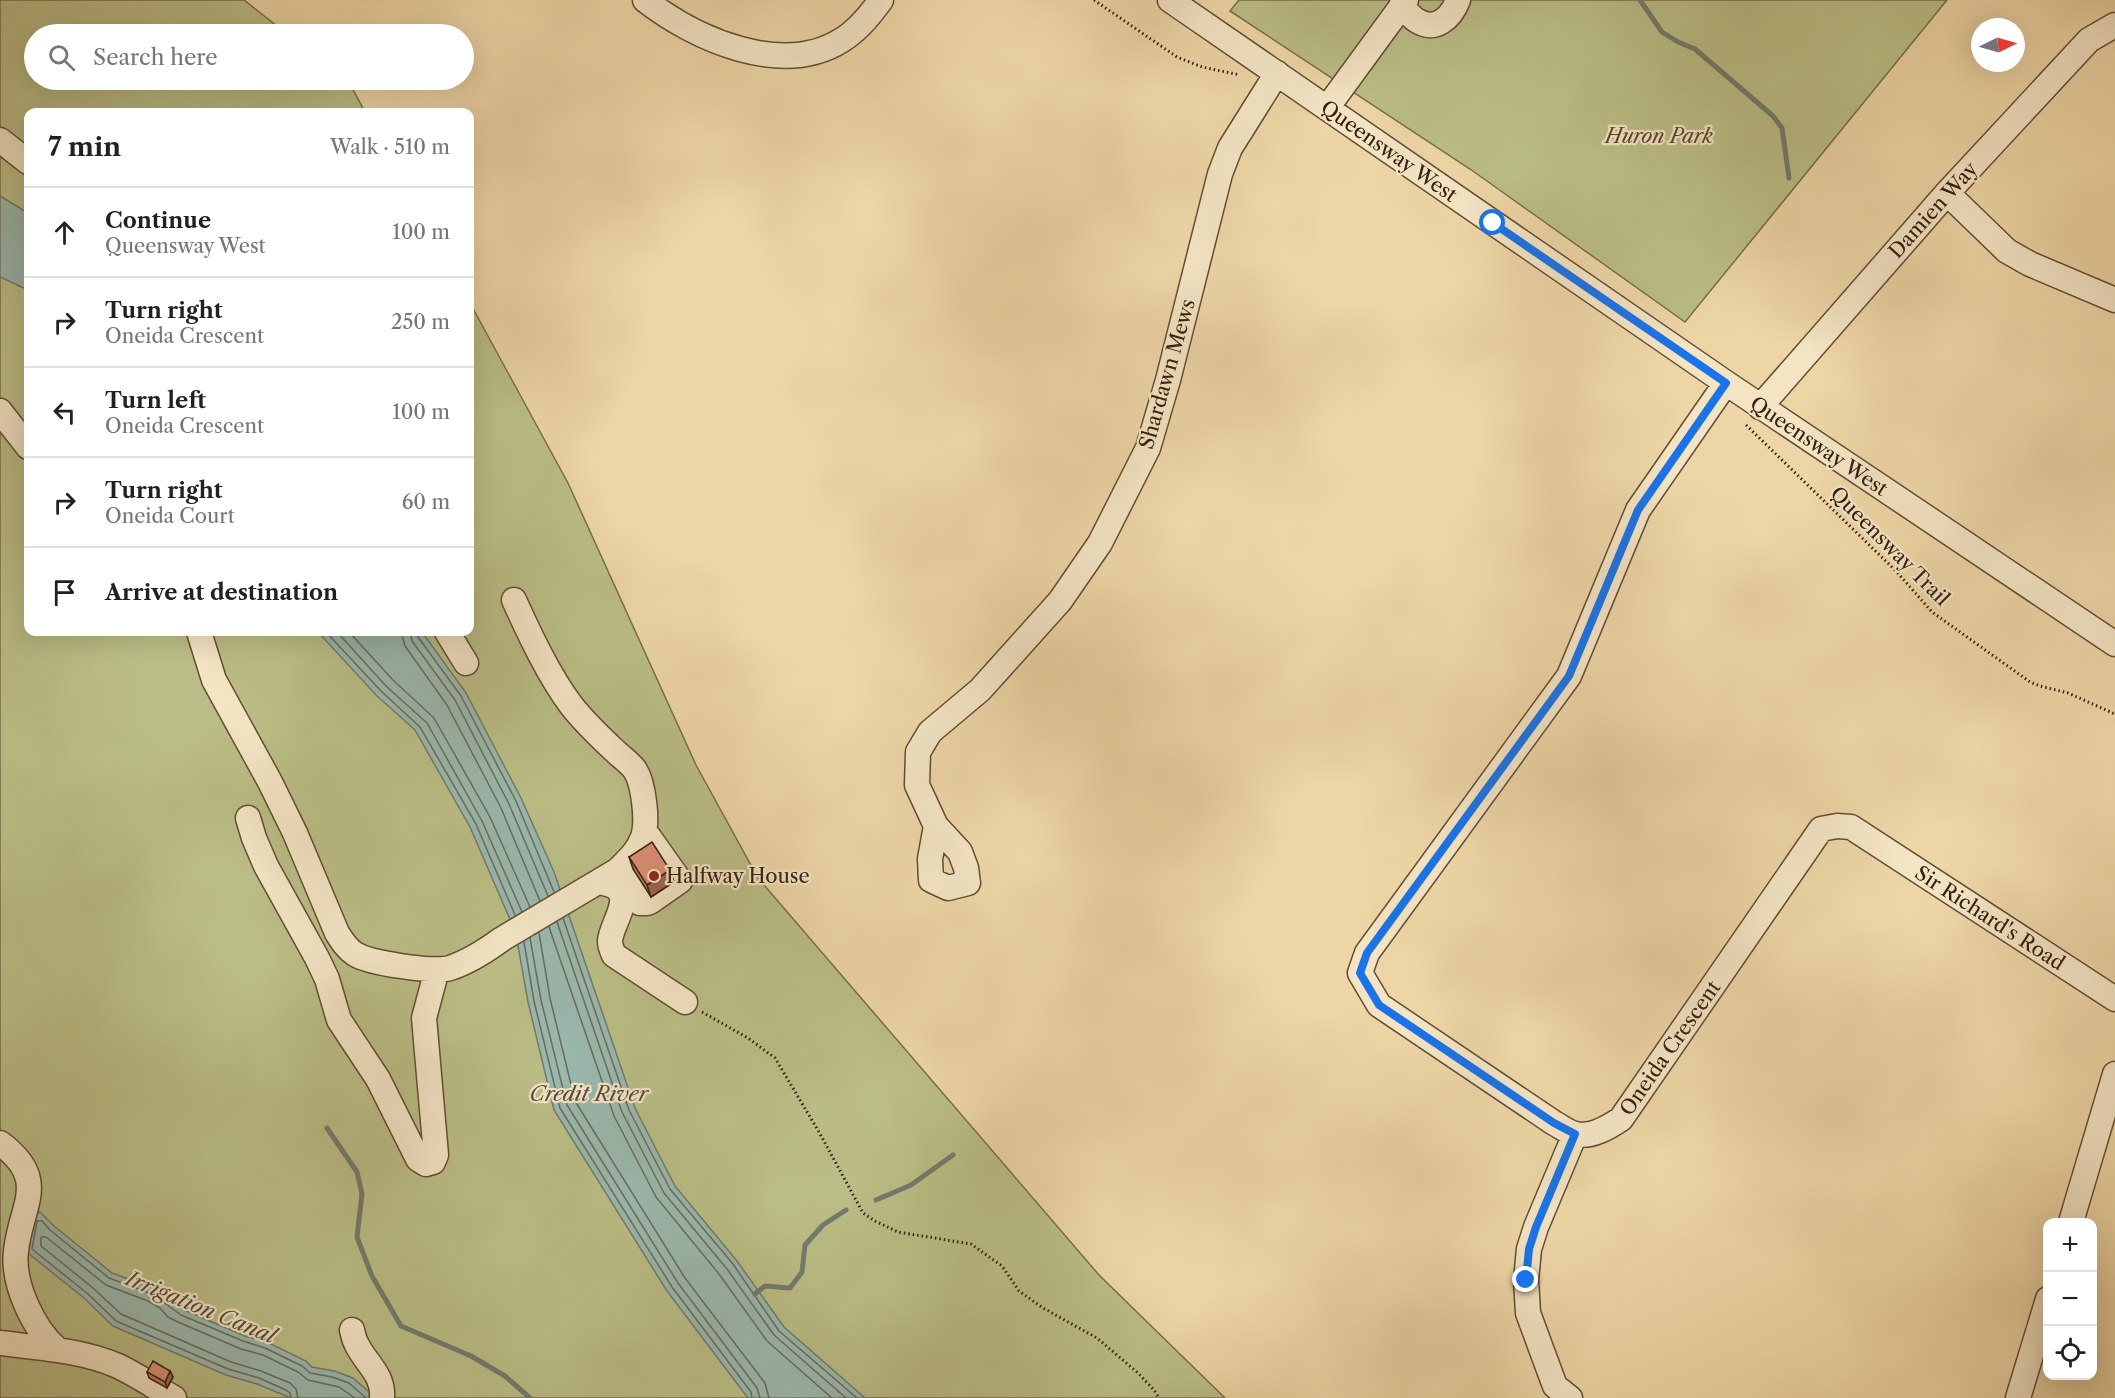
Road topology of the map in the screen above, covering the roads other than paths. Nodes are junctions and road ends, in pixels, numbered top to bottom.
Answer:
1 (645, 0) edge
2 (880, 0) edge
3 (1170, 0) edge
4 (1458, 0) edge
5 (1403, 3) edge
6 (2115, 25) edge
7 (1277, 73) junction
8 (1327, 108) junction
9 (0, 140) edge
10 (24, 159) edge
11 (1947, 193) junction
12 (2115, 300) edge
13 (1726, 383) junction
14 (0, 411) edge
15 (1750, 412) junction
16 (24, 442) edge
17 (514, 600) dead end
18 (200, 636) edge
19 (449, 636) edge
20 (2115, 644) edge
21 (466, 663) dead end
22 (249, 818) dead end
23 (936, 826) dead end
24 (644, 836) junction
25 (1866, 837) joint
26 (618, 870) junction
27 (647, 903) dead end
28 (435, 977) dead end
29 (2115, 999) edge
30 (685, 1002) road end
31 (2115, 1074) edge
32 (1575, 1134) junction
33 (0, 1143) edge
34 (2072, 1218) edge
35 (2043, 1316) edge
36 (352, 1330) dead end
37 (0, 1343) edge
38 (58, 1350) junction
39 (382, 1397) edge
40 (174, 1398) edge
41 (1569, 1398) edge
42 (2018, 1398) edge

1 - 2 street
3 - 7 street, Queensway West
4 - 5 street
5 - 8 street
6 - 11 street, Damien Way
7 - 8 street, Queensway West
7 - 23 street, Shardawn Mews
8 - 13 street, Queensway West
9 - 10 street
11 - 12 street
11 - 15 street, Damien Way
13 - 15 street, Queensway West
13 - 32 street
14 - 16 street
15 - 20 street, Queensway West
17 - 24 street
18 - 26 street
19 - 21 street
22 - 28 street
24 - 26 street
24 - 27 street
25 - 29 street, Sir Richard's Road
25 - 32 street, Oneida Crescent
26 - 30 street
31 - 34 street
32 - 41 street
33 - 38 street
35 - 42 street
36 - 39 street
37 - 38 street
38 - 40 street

